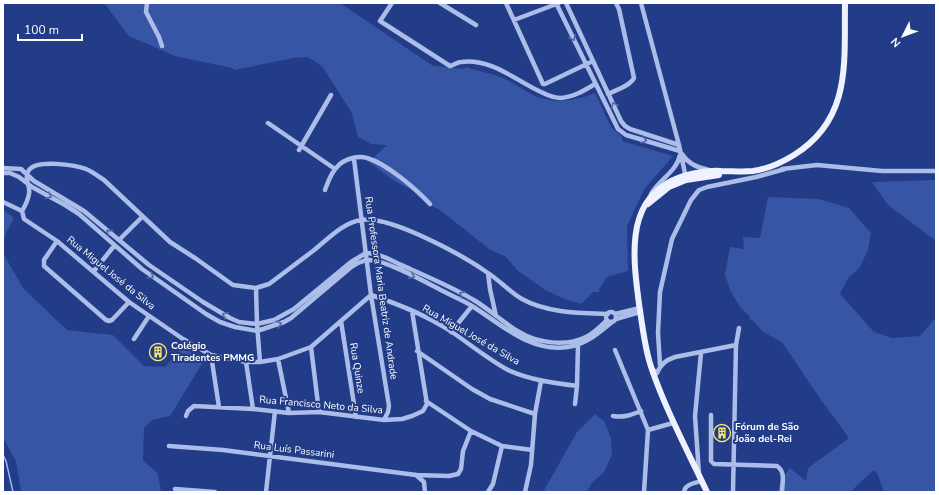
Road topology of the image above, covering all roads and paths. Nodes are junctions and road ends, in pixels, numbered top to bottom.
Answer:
1 (147, 3) edge
2 (392, 3) edge
3 (440, 3) edge
4 (506, 3) edge
5 (557, 3) edge
6 (566, 3) edge
7 (616, 3) edge
8 (641, 3) edge
9 (845, 3) edge
10 (514, 20) junction
11 (476, 26) dead end
12 (162, 46) dead end
13 (593, 61) junction
14 (586, 66) junction
15 (544, 83) junction
16 (595, 84) junction
17 (546, 94) junction
18 (608, 94) junction
19 (331, 96) dead end
20 (268, 123) dead end
21 (630, 129) junction
22 (626, 135) junction
23 (679, 145) junction
24 (301, 148) junction
25 (680, 152) junction
26 (354, 159) junction
27 (683, 166) junction
28 (694, 166) junction
29 (675, 167) junction
30 (773, 167) junction
31 (3, 168) edge
32 (335, 168) junction
33 (785, 169) junction
34 (724, 171) junction
35 (936, 171) edge
36 (3, 173) edge
37 (27, 175) junction
38 (686, 177) junction
39 (27, 182) junction
40 (325, 190) dead end
41 (651, 194) junction
42 (3, 202) edge
43 (430, 204) dead end
44 (645, 206) junction
45 (22, 211) junction
46 (142, 217) junction
47 (361, 220) junction
48 (119, 240) junction
49 (57, 241) junction
50 (114, 246) junction
51 (366, 253) junction
52 (367, 260) junction
53 (94, 271) junction
54 (488, 273) junction
55 (256, 288) junction
56 (371, 295) junction
57 (129, 302) junction
58 (472, 306) junction
59 (640, 310) junction
60 (412, 311) junction
61 (149, 316) junction
62 (496, 316) junction
63 (613, 319) junction
64 (341, 321) junction
65 (257, 324) junction
66 (739, 328) dead end
67 (257, 331) junction
68 (451, 332) junction
69 (134, 339) dead end
70 (578, 345) junction
71 (736, 346) junction
72 (311, 347) junction
73 (615, 350) dead end
74 (417, 351) junction
75 (701, 353) junction
76 (211, 355) junction
77 (278, 359) junction
78 (246, 362) junction
79 (260, 362) junction
80 (660, 365) junction
81 (652, 369) junction
82 (541, 381) junction
83 (577, 386) junction
84 (426, 401) junction
85 (575, 404) dead end
86 (219, 407) junction
87 (253, 409) junction
88 (275, 411) junction
89 (640, 411) junction
90 (319, 412) junction
91 (289, 413) junction
92 (535, 414) junction
93 (186, 416) dead end
94 (613, 416) dead end
95 (711, 416) dead end
96 (356, 417) junction
97 (384, 420) junction
98 (672, 423) junction
99 (648, 430) junction
100 (471, 431) junction
101 (169, 446) dead end
102 (502, 446) junction
103 (532, 450) junction
104 (270, 456) junction
105 (734, 464) junction
106 (416, 475) junction
107 (701, 478) junction
108 (175, 489) dead end
109 (215, 492) edge
110 (266, 492) edge
111 (425, 492) edge
112 (488, 492) edge
113 (525, 492) edge
114 (644, 492) edge
115 (684, 492) edge
116 (707, 492) edge
117 (733, 492) edge
118 (782, 492) edge

1 - 12 street
2 - 17 street
3 - 11 street
4 - 10 street
5 - 10 street
5 -> 14 street
6 - 13 street
7 - 18 street
8 - 23 street
9 - 30 main road
10 - 15 street
13 - 14 street
13 - 18 street
14 - 15 street
14 - 16 street
15 - 17 street
16 - 17 street
16 - 22 street
21 -> 18 street
19 - 24 street
20 - 24 street
21 - 22 street
21 - 23 street
22 -> 25 street
23 - 25 street
24 - 32 street
25 - 27 street
25 - 28 street
25 - 29 street
26 - 32 street
26 - 43 street
26 - 47 street, Rua Professora Maria Beatriz de Andrade
27 - 28 street
27 - 29 street
27 - 38 street
28 - 34 street
29 - 41 street
30 - 33 street
30 - 34 main road
31 - 37 street
32 - 40 street
33 - 35 street
33 - 80 street
34 - 38 main road
36 - 39 street
37 - 39 street
37 - 46 street
48 -> 37 street
38 - 41 main road
38 - 44 main road
39 - 45 street
39 -> 50 street
41 - 44 main road
42 - 45 street, Rua Miguel José da Silva
44 - 59 main road
45 - 49 street, Rua Miguel José da Silva
46 - 48 street
46 - 55 street
47 - 51 street, Rua Professora Maria Beatriz de Andrade
47 - 54 street
47 - 55 street
65 -> 48 street
49 - 53 street, Rua Miguel José da Silva
49 - 57 street
50 - 53 street
50 -> 67 street
51 - 52 street, Rua Professora Maria Beatriz de Andrade
62 -> 51 street
51 - 65 street
52 - 56 street, Rua Professora Maria Beatriz de Andrade
52 -> 58 street
67 -> 52 street
53 - 57 street, Rua Miguel José da Silva
54 - 62 street
54 - 63 street
55 - 65 street
56 - 60 street, Rua Miguel José da Silva
56 - 64 street, Rua Miguel José da Silva
56 - 97 street, Rua Professora Maria Beatriz de Andrade
57 - 61 street, Rua Miguel José da Silva
58 - 68 street
58 - 70 street
59 - 63 street
59 - 81 main road
60 - 68 street, Rua Miguel José da Silva
60 - 74 street
61 - 69 street
61 - 76 street, Rua Miguel José da Silva
62 - 63 street
63 - 70 street
64 - 72 street, Rua Miguel José da Silva
64 - 96 street, Rua Quinze
65 - 67 street
66 - 71 street
67 - 79 street
68 - 82 street, Rua Miguel José da Silva
70 - 83 street
71 - 75 street
71 - 105 street
72 - 77 street, Rua Miguel José da Silva
72 - 90 street
73 - 89 street
74 - 84 street
74 - 92 street
75 - 80 street
75 - 107 street
76 - 78 street, Rua Miguel José da Silva
76 - 86 street
77 - 79 street, Rua Miguel José da Silva
77 - 91 street
78 - 79 street, Rua Miguel José da Silva
78 - 87 street
80 - 81 street
81 - 98 main road
82 - 83 street, Rua Miguel José da Silva
82 - 92 street
83 - 85 street
84 - 97 street, Rua Francisco Neto da Silva
84 - 100 street
86 - 87 street, Rua Francisco Neto da Silva
86 - 93 street, Rua Francisco Neto da Silva
87 - 88 street, Rua Francisco Neto da Silva
88 - 91 street, Rua Francisco Neto da Silva
88 - 104 street
89 - 94 street
89 - 99 street
90 - 91 street, Rua Francisco Neto da Silva
90 - 96 street, Rua Francisco Neto da Silva
92 - 103 street
95 - 105 street
96 - 97 street, Rua Francisco Neto da Silva
98 - 99 street
98 - 107 main road
99 - 114 street
100 - 102 street
100 - 106 street, Rua Luís Passarini
101 - 104 street, Rua Luís Passarini
102 - 103 street
102 - 112 street
103 - 113 street
104 - 106 street, Rua Luís Passarini
104 - 110 street
105 - 117 street
105 - 118 street
106 - 111 street
107 - 115 street
107 - 116 main road
108 - 109 street

